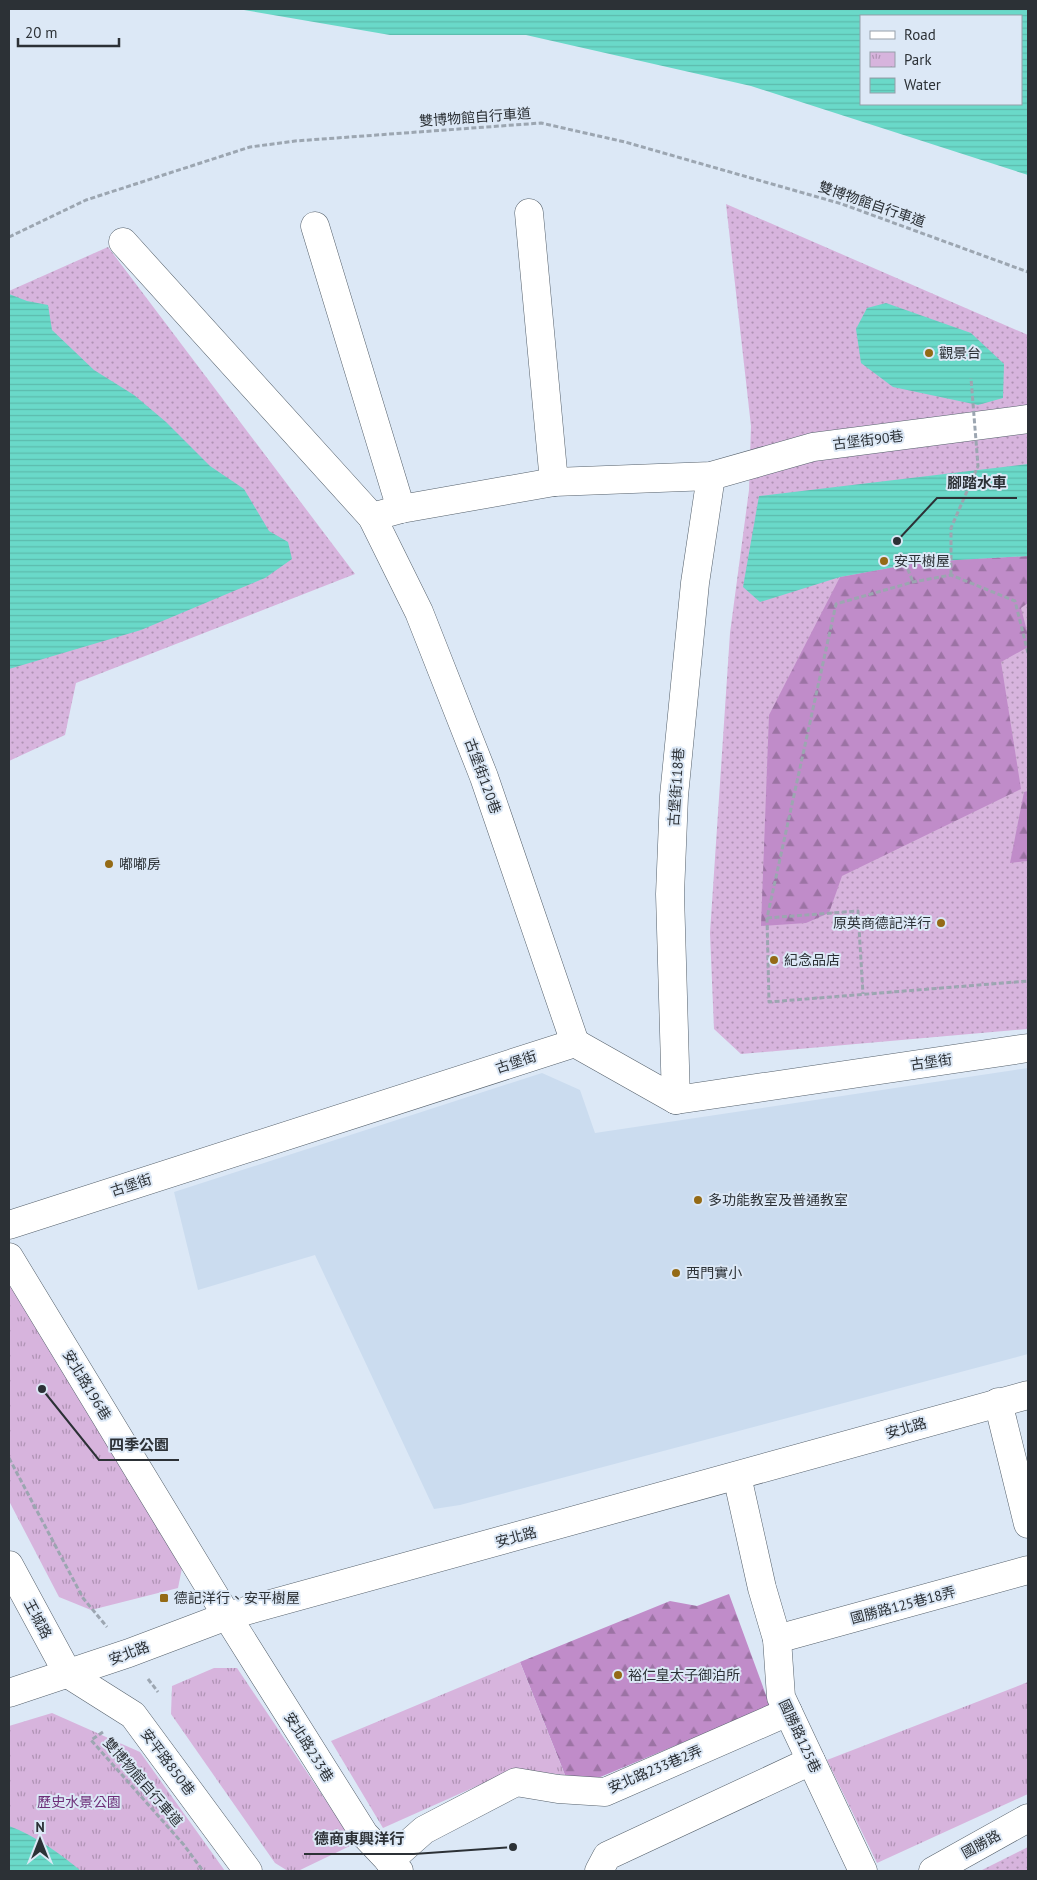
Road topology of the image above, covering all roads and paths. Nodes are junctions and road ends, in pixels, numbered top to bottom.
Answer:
1 (529, 213) dead end
2 (315, 226) dead end
3 (9, 237) edge
4 (123, 242) dead end
5 (1028, 272) edge
6 (971, 378) dead end
7 (1028, 420) edge
8 (711, 476) junction
9 (554, 482) junction
10 (402, 509) junction
11 (372, 517) junction
12 (902, 555) dead end
13 (951, 575) junction
14 (913, 582) junction
15 (1028, 653) edge
16 (767, 918) junction
17 (1028, 981) edge
18 (863, 994) junction
19 (575, 1043) junction
20 (1028, 1048) edge
21 (676, 1100) junction
22 (9, 1224) edge
23 (9, 1257) edge
24 (1028, 1395) edge
25 (998, 1402) junction
26 (9, 1458) edge
27 (737, 1476) junction
28 (1028, 1524) edge
29 (9, 1564) edge
30 (1028, 1570) edge
31 (227, 1616) junction
32 (777, 1639) junction
33 (129, 1653) junction
34 (68, 1674) junction
35 (9, 1693) edge
36 (788, 1712) junction
37 (133, 1715) junction
38 (811, 1761) junction
39 (1028, 1818) edge
40 (394, 1866) edge
41 (202, 1871) edge
42 (248, 1871) edge
43 (599, 1871) edge
44 (863, 1871) edge
45 (933, 1871) edge

1 - 9 street
2 - 10 street
3 - 5 path, 雙博物館自行車道
4 - 11 street, 古堡街120巷
6 - 13 path, bridge
7 - 8 street, 古堡街90巷
8 - 9 street, 古堡街90巷
8 - 21 street, 古堡街118巷
9 - 10 street, 古堡街90巷
10 - 11 street, 古堡街90巷
11 - 19 street, 古堡街120巷
12 - 14 path
13 - 14 path
13 - 15 path
14 - 16 path
16 - 18 path
16 - 18 path
17 - 18 path
19 - 21 street
19 - 22 street, 古堡街
20 - 21 street, 古堡街
23 - 31 street, 安北路196巷
24 - 25 street, 安北路
25 - 27 street, 安北路
25 - 28 street
26 - 33 path, 雙博物館自行車道
27 - 31 street, 安北路
27 - 32 street, 國勝路125巷
29 - 34 street, 王城路
30 - 32 street, 國勝路125巷18弄
31 - 33 street, 安北路
31 - 40 street, 安北路233巷
32 - 36 street, 國勝路125巷
33 - 34 street, 安北路
33 - 37 path, 雙博物館自行車道
34 - 35 street, 安北路
34 - 37 street, 安平路850巷
36 - 38 street, 國勝路125巷
36 - 40 street, 安北路233巷2弄
37 - 41 path, 雙博物館自行車道
37 - 42 street, 安平路850巷
38 - 43 street
38 - 44 street, 國勝路125巷
39 - 45 street, 國勝路

